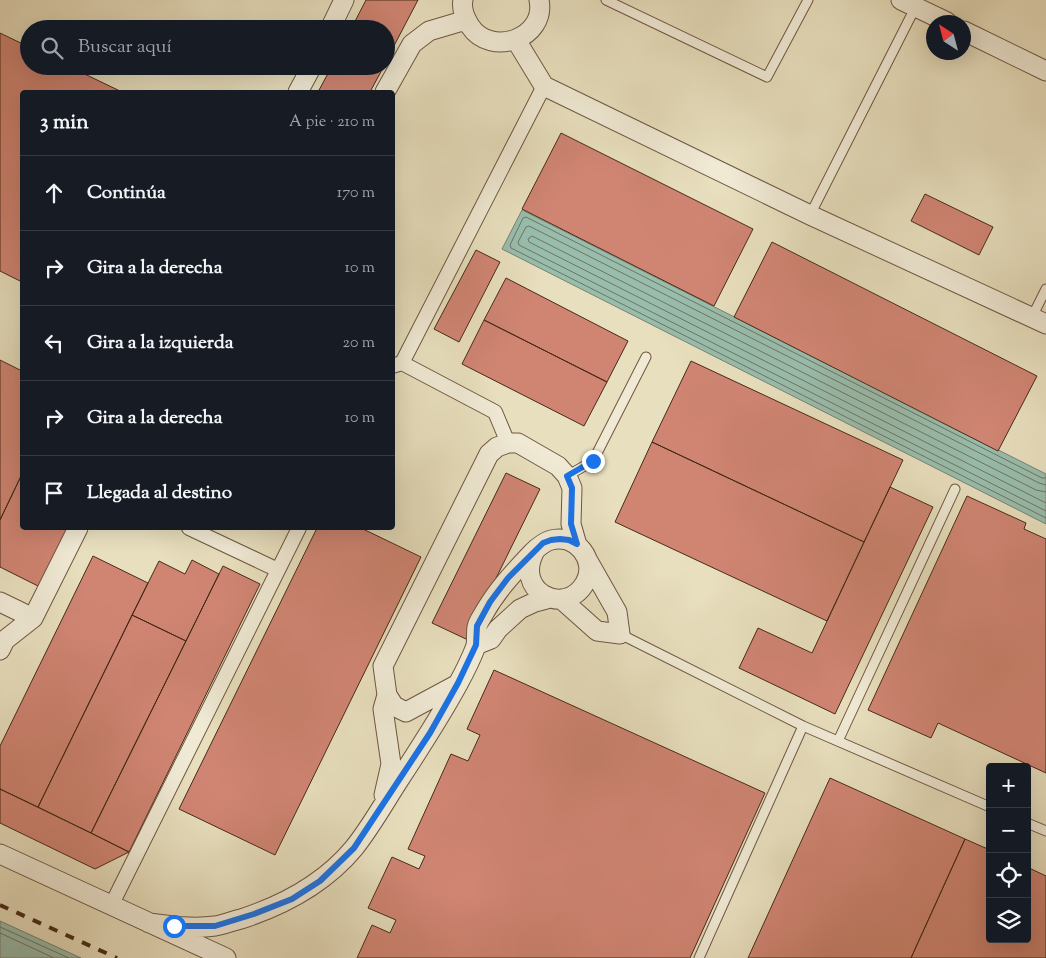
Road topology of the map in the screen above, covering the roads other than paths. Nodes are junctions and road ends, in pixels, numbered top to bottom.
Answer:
1 (344, 0) edge
2 (463, 0) edge
3 (539, 0) edge
4 (606, 0) edge
5 (808, 0) edge
6 (912, 2) edge
7 (935, 15) edge
8 (334, 20) edge
9 (466, 20) junction
10 (971, 34) edge
11 (516, 40) junction
12 (1046, 71) edge
13 (395, 74) edge
14 (307, 75) edge
15 (395, 75) edge
16 (544, 86) junction
17 (299, 90) edge
18 (386, 90) edge
19 (810, 215) junction
20 (1046, 289) edge
21 (1039, 321) edge
22 (646, 357) dead end
23 (397, 364) edge
24 (508, 443) junction
25 (567, 476) junction
26 (955, 489) dead end
27 (77, 530) edge
28 (193, 530) edge
29 (298, 530) edge
30 (577, 544) junction
31 (536, 549) junction
32 (588, 561) junction
33 (278, 570) junction
34 (555, 598) junction
35 (0, 602) edge
36 (33, 618) junction
37 (620, 634) junction
38 (476, 645) junction
39 (0, 650) edge
40 (458, 683) junction
41 (387, 695) junction
42 (803, 726) junction
43 (838, 741) junction
44 (986, 804) edge
45 (382, 806) junction
46 (1031, 825) edge
47 (1046, 831) edge
48 (0, 854) edge
49 (111, 906) junction
50 (149, 924) junction
51 (226, 958) edge
52 (699, 958) edge

1 - 8 street
2 - 9 street
3 - 11 street
4 - 5 lane
6 - 7 street
6 - 19 lane
9 - 11 street
9 - 13 street
10 - 12 street
11 - 16 street
14 - 17 street
15 - 18 street
16 - 19 street
16 - 23 street
19 - 21 street
20 - 21 lane
22 - 25 lane
23 - 24 street
24 - 25 street
24 - 41 street
25 - 30 street
26 - 43 lane
27 - 36 street
28 - 33 street
29 - 33 street
30 - 31 street
30 - 32 street
31 - 34 street
31 - 38 street
32 - 34 street
32 - 37 street
33 - 49 street
34 - 37 street
34 - 38 street
35 - 36 street
36 - 39 street
37 - 42 lane
38 - 40 street
40 - 41 street
40 - 45 street
41 - 45 street
42 - 43 lane
42 - 52 lane
43 - 44 lane
45 - 50 street
46 - 47 lane
48 - 49 street
49 - 50 street
50 - 51 street

